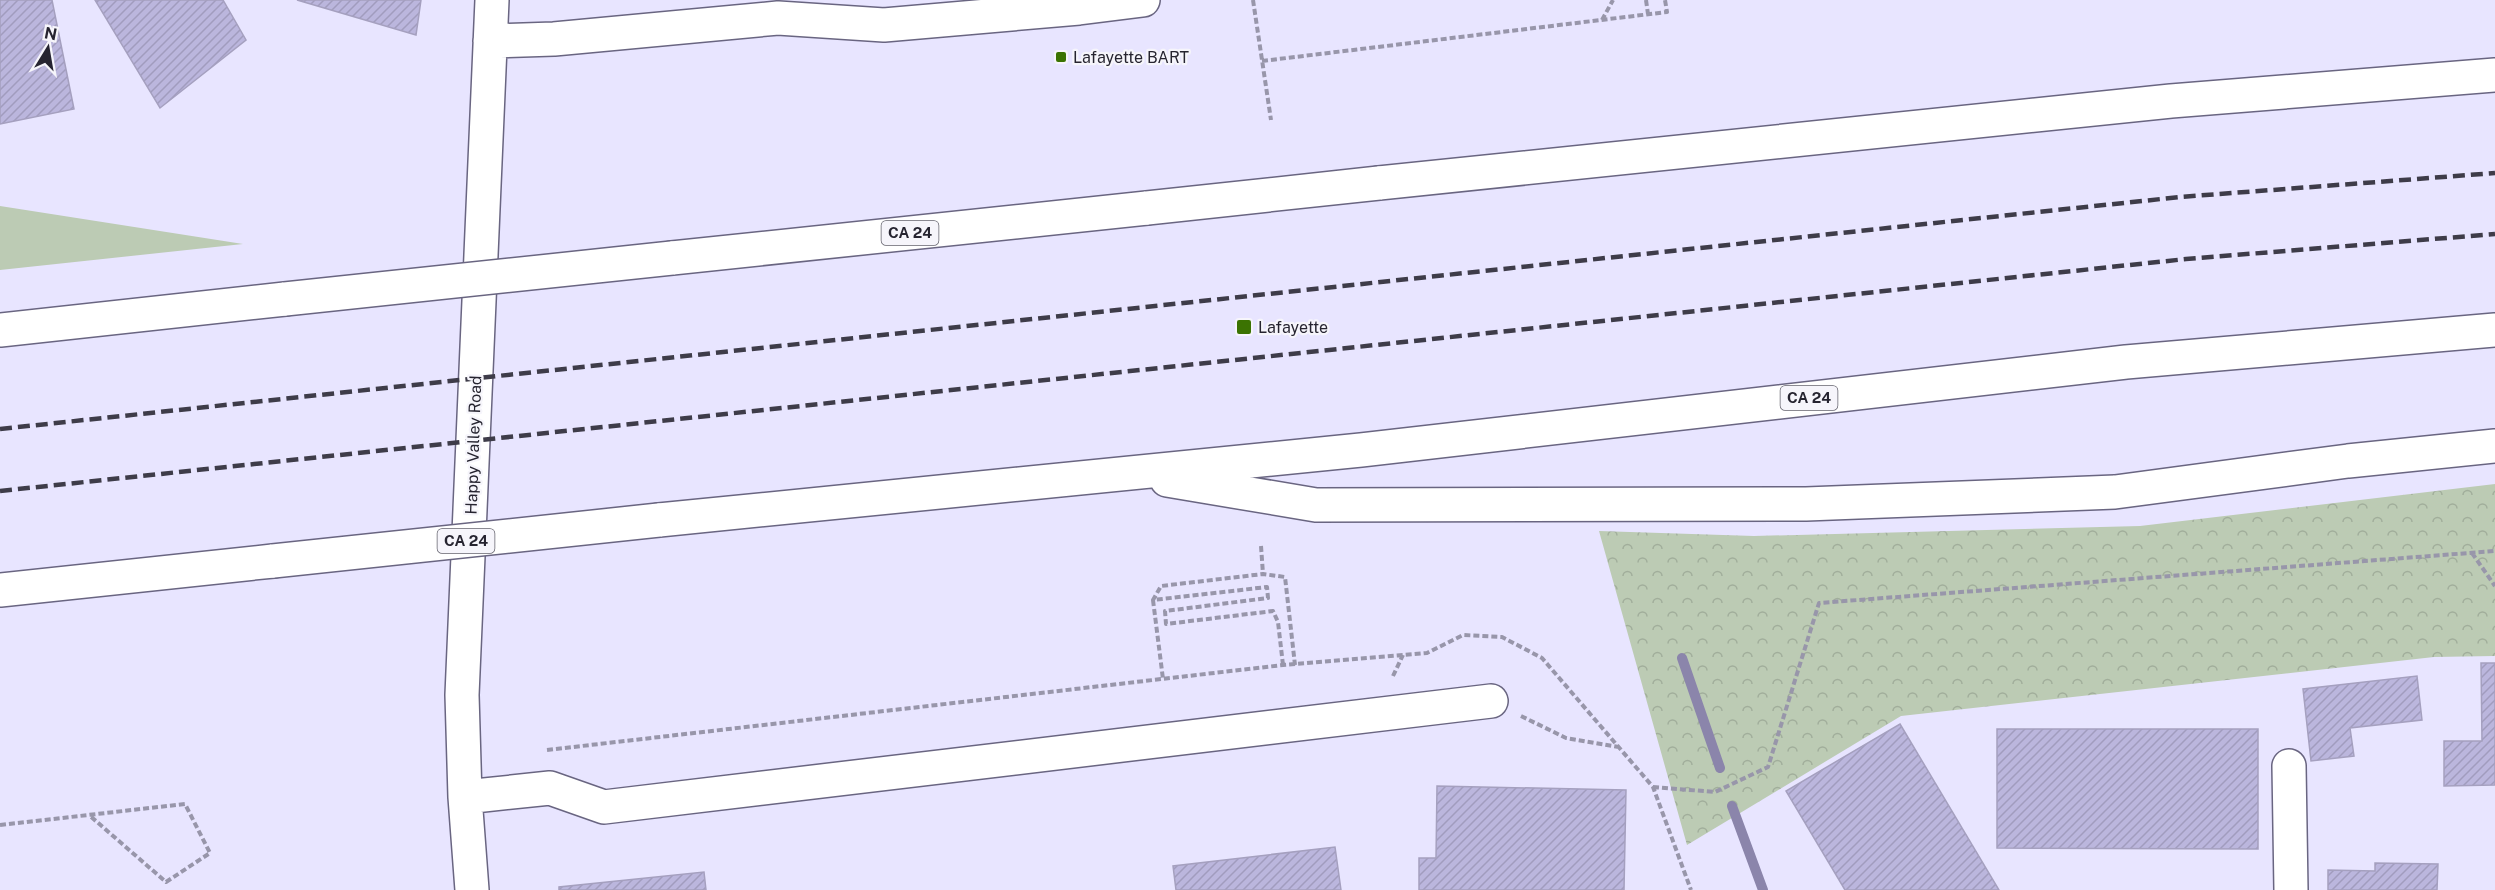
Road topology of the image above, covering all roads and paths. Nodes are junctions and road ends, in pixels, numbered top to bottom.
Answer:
1 (492, 0) edge
2 (1143, 0) edge
3 (1253, 0) edge
4 (1613, 0) edge
5 (1646, 0) edge
6 (1665, 0) edge
7 (777, 9) edge
8 (1648, 14) junction
9 (1602, 20) junction
10 (490, 41) junction
11 (1262, 61) junction
12 (2495, 75) edge
13 (1271, 120) dead end
14 (0, 330) edge
15 (2495, 330) edge
16 (2495, 446) edge
17 (1124, 472) junction
18 (1261, 546) dead end
19 (2495, 551) edge
20 (2472, 553) junction
21 (1263, 574) junction
22 (2495, 586) edge
23 (0, 590) edge
24 (1153, 600) junction
25 (1283, 665) junction
26 (1295, 665) junction
27 (1163, 679) junction
28 (1491, 701) joint
29 (1620, 747) junction
30 (541, 750) dead end
31 (2289, 766) dead end
32 (1653, 787) junction
33 (465, 797) junction
34 (89, 815) junction
35 (0, 825) edge
36 (472, 890) edge
37 (1691, 890) edge
38 (2290, 890) edge

1 - 10 main road, Happy Valley Road
2 - 7 main road
3 - 11 path
4 - 9 path
5 - 8 path
6 - 8 path
7 - 10 main road
8 - 9 path
9 - 11 path
10 - 33 main road, Happy Valley Road
11 - 13 path
12 - 14 main road, CA 24, bridge
15 - 17 main road, CA 24
16 - 17 main road
17 - 23 main road, CA 24, bridge
18 - 21 path
19 - 20 path
20 - 22 path
20 - 32 path
21 - 24 path
21 - 26 path
24 - 25 path
24 - 27 path
25 - 26 path
25 - 27 path
26 - 29 path
27 - 30 path
28 - 29 path
28 - 33 main road
29 - 32 path
31 - 38 main road
32 - 37 path
33 - 36 main road, Happy Valley Road
34 - 34 path
34 - 35 path

